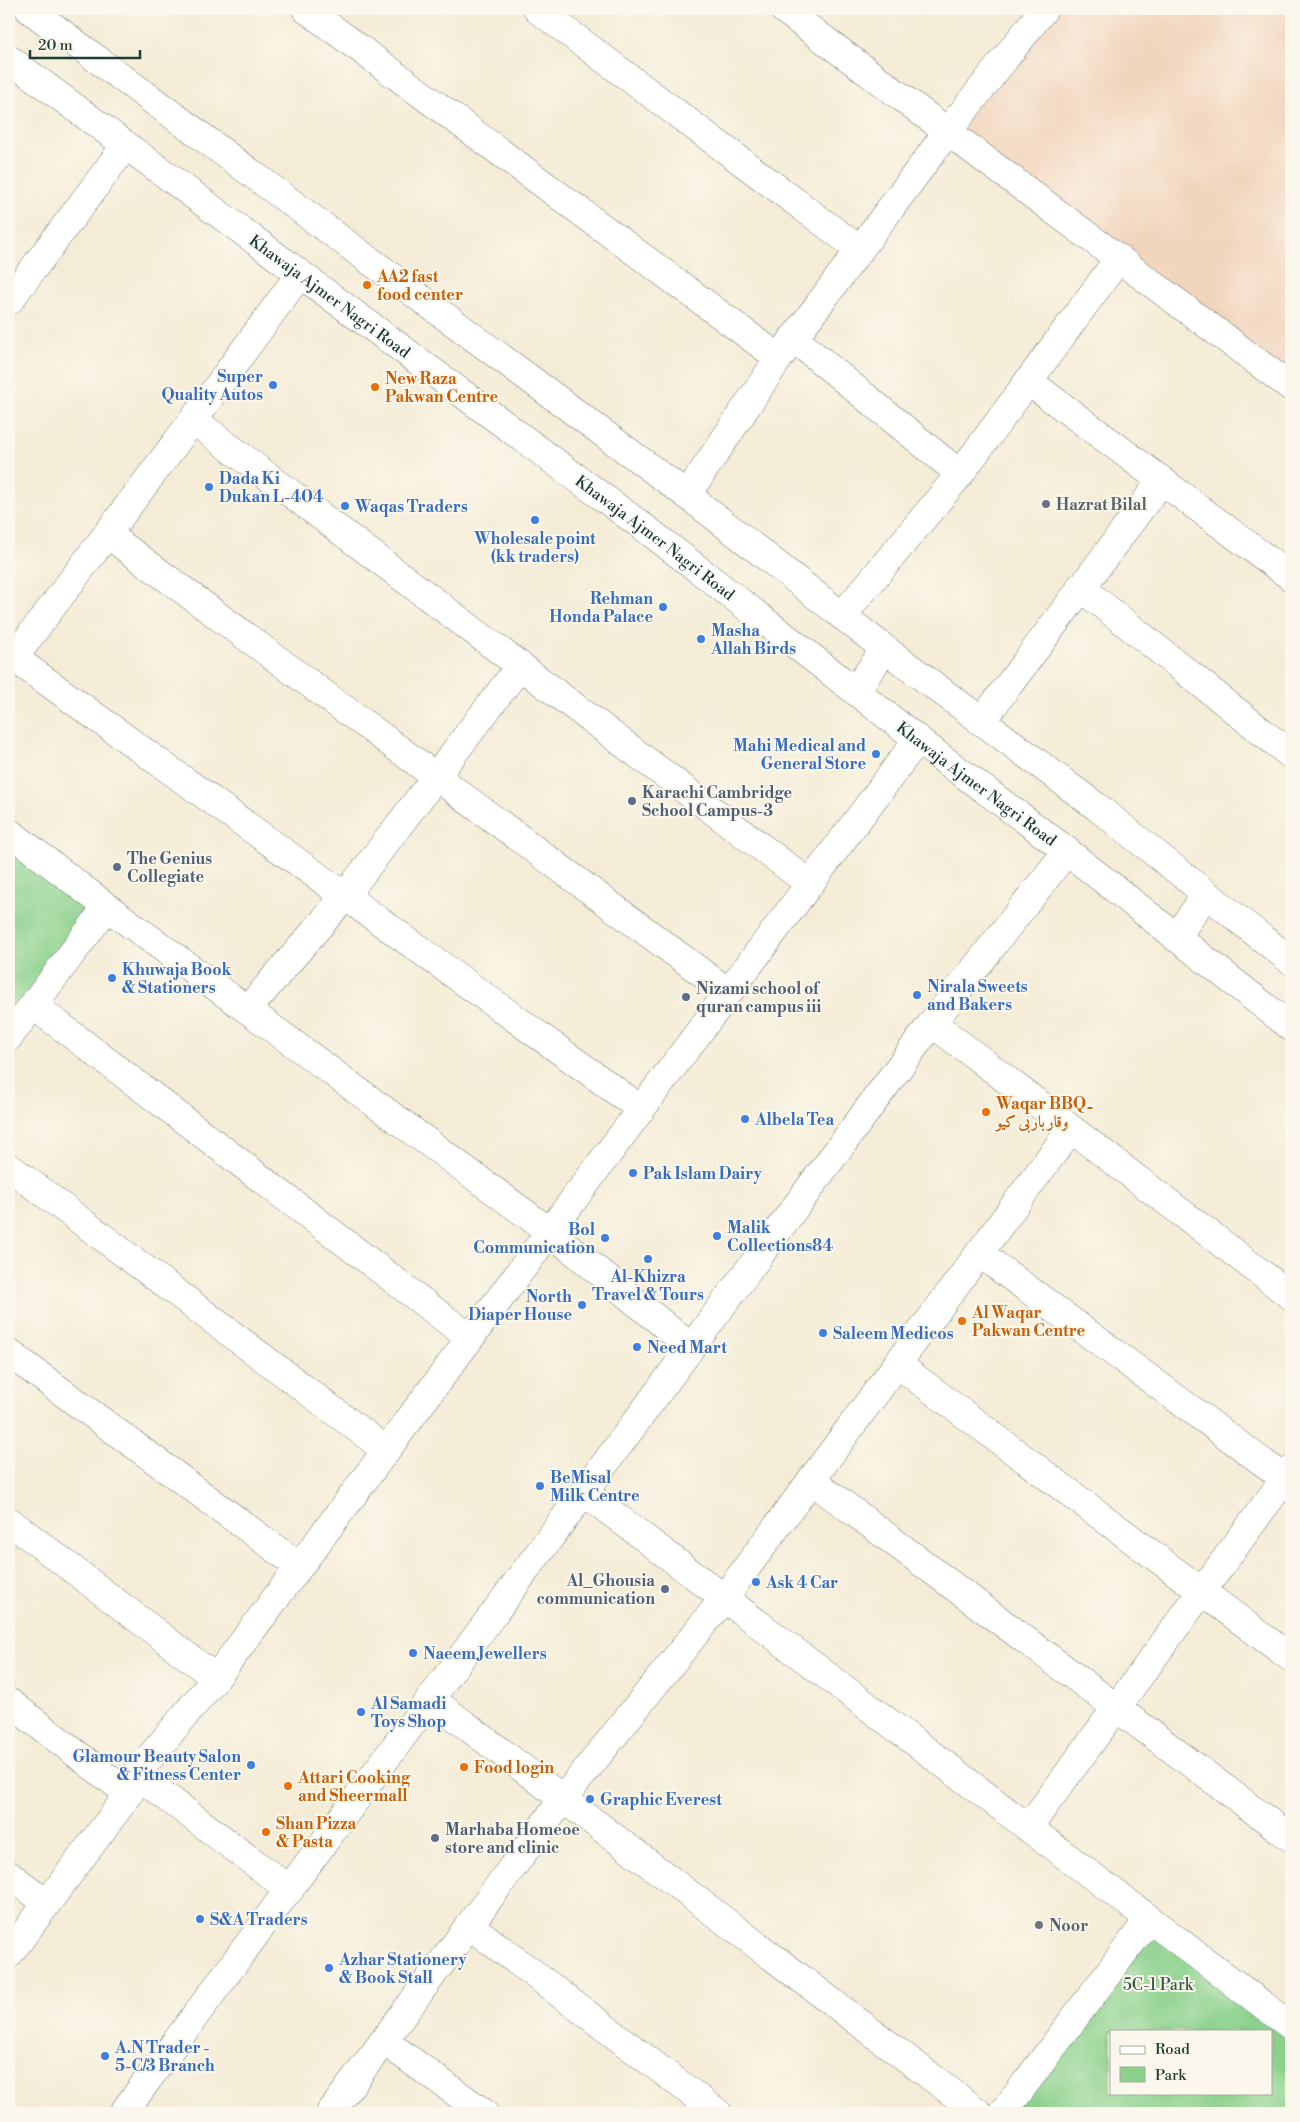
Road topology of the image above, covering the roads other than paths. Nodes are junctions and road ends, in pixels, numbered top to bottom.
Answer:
1 (29, 9) edge
2 (306, 9) edge
3 (537, 9) edge
4 (783, 9) edge
5 (1036, 11) edge
6 (9, 59) edge
7 (948, 131) junction
8 (126, 145) junction
9 (860, 250) junction
10 (1119, 258) junction
11 (300, 274) junction
12 (11, 293) edge
13 (786, 348) junction
14 (1028, 381) junction
15 (1291, 387) edge
16 (193, 420) junction
17 (960, 474) junction
18 (1162, 480) junction
19 (688, 495) junction
20 (107, 534) junction
21 (1291, 577) edge
22 (1080, 587) junction
23 (842, 616) junction
24 (886, 649) junction
25 (11, 661) edge
26 (520, 666) junction
27 (855, 691) junction
28 (981, 722) junction
29 (918, 740) junction
30 (1291, 755) edge
31 (437, 777) junction
32 (9, 832) edge
33 (1068, 852) junction
34 (809, 884) junction
35 (1206, 894) junction
36 (345, 896) junction
37 (107, 906) junction
38 (1176, 938) junction
39 (1291, 961) edge
40 (728, 992) junction
41 (33, 1006) junction
42 (248, 1009) junction
43 (932, 1023) junction
44 (1291, 1027) edge
45 (9, 1037) edge
46 (641, 1109) junction
47 (1071, 1129) junction
48 (9, 1167) edge
49 (549, 1231) junction
50 (979, 1253) junction
51 (1291, 1296) edge
52 (470, 1338) junction
53 (691, 1347) junction
54 (9, 1353) edge
55 (897, 1364) junction
56 (386, 1450) junction
57 (1289, 1477) edge
58 (812, 1480) junction
59 (584, 1493) junction
60 (9, 1521) edge
61 (299, 1566) junction
62 (1202, 1592) junction
63 (724, 1598) junction
64 (1291, 1658) edge
65 (216, 1678) junction
66 (431, 1699) junction
67 (9, 1702) edge
68 (1116, 1709) junction
69 (132, 1784) junction
70 (563, 1798) junction
71 (1028, 1828) junction
72 (1291, 1838) edge
73 (9, 1875) edge
74 (290, 1890) junction
75 (47, 1903) junction
76 (1149, 1919) junction
77 (469, 1925) junction
78 (9, 1954) edge
79 (1291, 2026) edge
80 (384, 2041) junction
81 (123, 2113) edge
82 (330, 2113) edge
83 (484, 2113) edge
84 (718, 2113) edge
85 (979, 2113) edge
86 (1003, 2113) edge

1 - 19 street
2 - 13 street
3 - 9 street
4 - 7 street
5 - 7 street
6 - 8 street, Khawaja Ajmer Nagri Road
7 - 9 street
7 - 10 street
8 - 11 street, Khawaja Ajmer Nagri Road
8 - 12 street
9 - 13 street
10 - 14 street
10 - 15 street
11 - 16 street
11 - 27 street, Khawaja Ajmer Nagri Road
13 - 17 street
13 - 19 street
14 - 17 street
14 - 18 street
16 - 20 street
16 - 26 street
17 - 23 street
18 - 21 street
18 - 22 street
19 - 23 street
20 - 25 street
20 - 31 street
22 - 28 street
22 - 30 street
23 - 24 street
24 - 27 street
24 - 28 street
25 - 36 street
26 - 31 street
26 - 34 street
27 - 29 street, Khawaja Ajmer Nagri Road
28 - 35 street
29 - 33 street, Khawaja Ajmer Nagri Road
29 - 34 street
31 - 36 street
31 - 40 street
32 - 37 street
33 - 38 street, Khawaja Ajmer Nagri Road
33 - 43 street
34 - 40 street
35 - 38 street
35 - 39 street
36 - 42 street
36 - 46 street
37 - 41 street
37 - 42 street
38 - 44 street, Khawaja Ajmer Nagri Road
40 - 46 street
41 - 45 street
41 - 52 street
42 - 49 street
43 - 47 street
43 - 53 street
46 - 49 street
47 - 50 street
47 - 51 street
48 - 56 street
49 - 52 street
49 - 53 street
50 - 55 street
50 - 57 street
52 - 56 street
53 - 59 street
54 - 61 street
55 - 58 street
55 - 62 street
56 - 61 street
57 - 62 street
58 - 63 street
58 - 68 street
59 - 63 street
59 - 66 street
60 - 65 street
61 - 65 street
62 - 64 street
62 - 68 street
63 - 70 street
63 - 71 street
65 - 69 street
66 - 70 street
66 - 74 street
67 - 69 street
68 - 71 street
68 - 72 street
69 - 74 street
69 - 75 street
70 - 77 street
70 - 85 street
71 - 76 street
73 - 75 street
74 - 81 street
75 - 78 street
76 - 79 street
76 - 86 street
77 - 80 street
77 - 84 street
80 - 82 street
80 - 83 street

